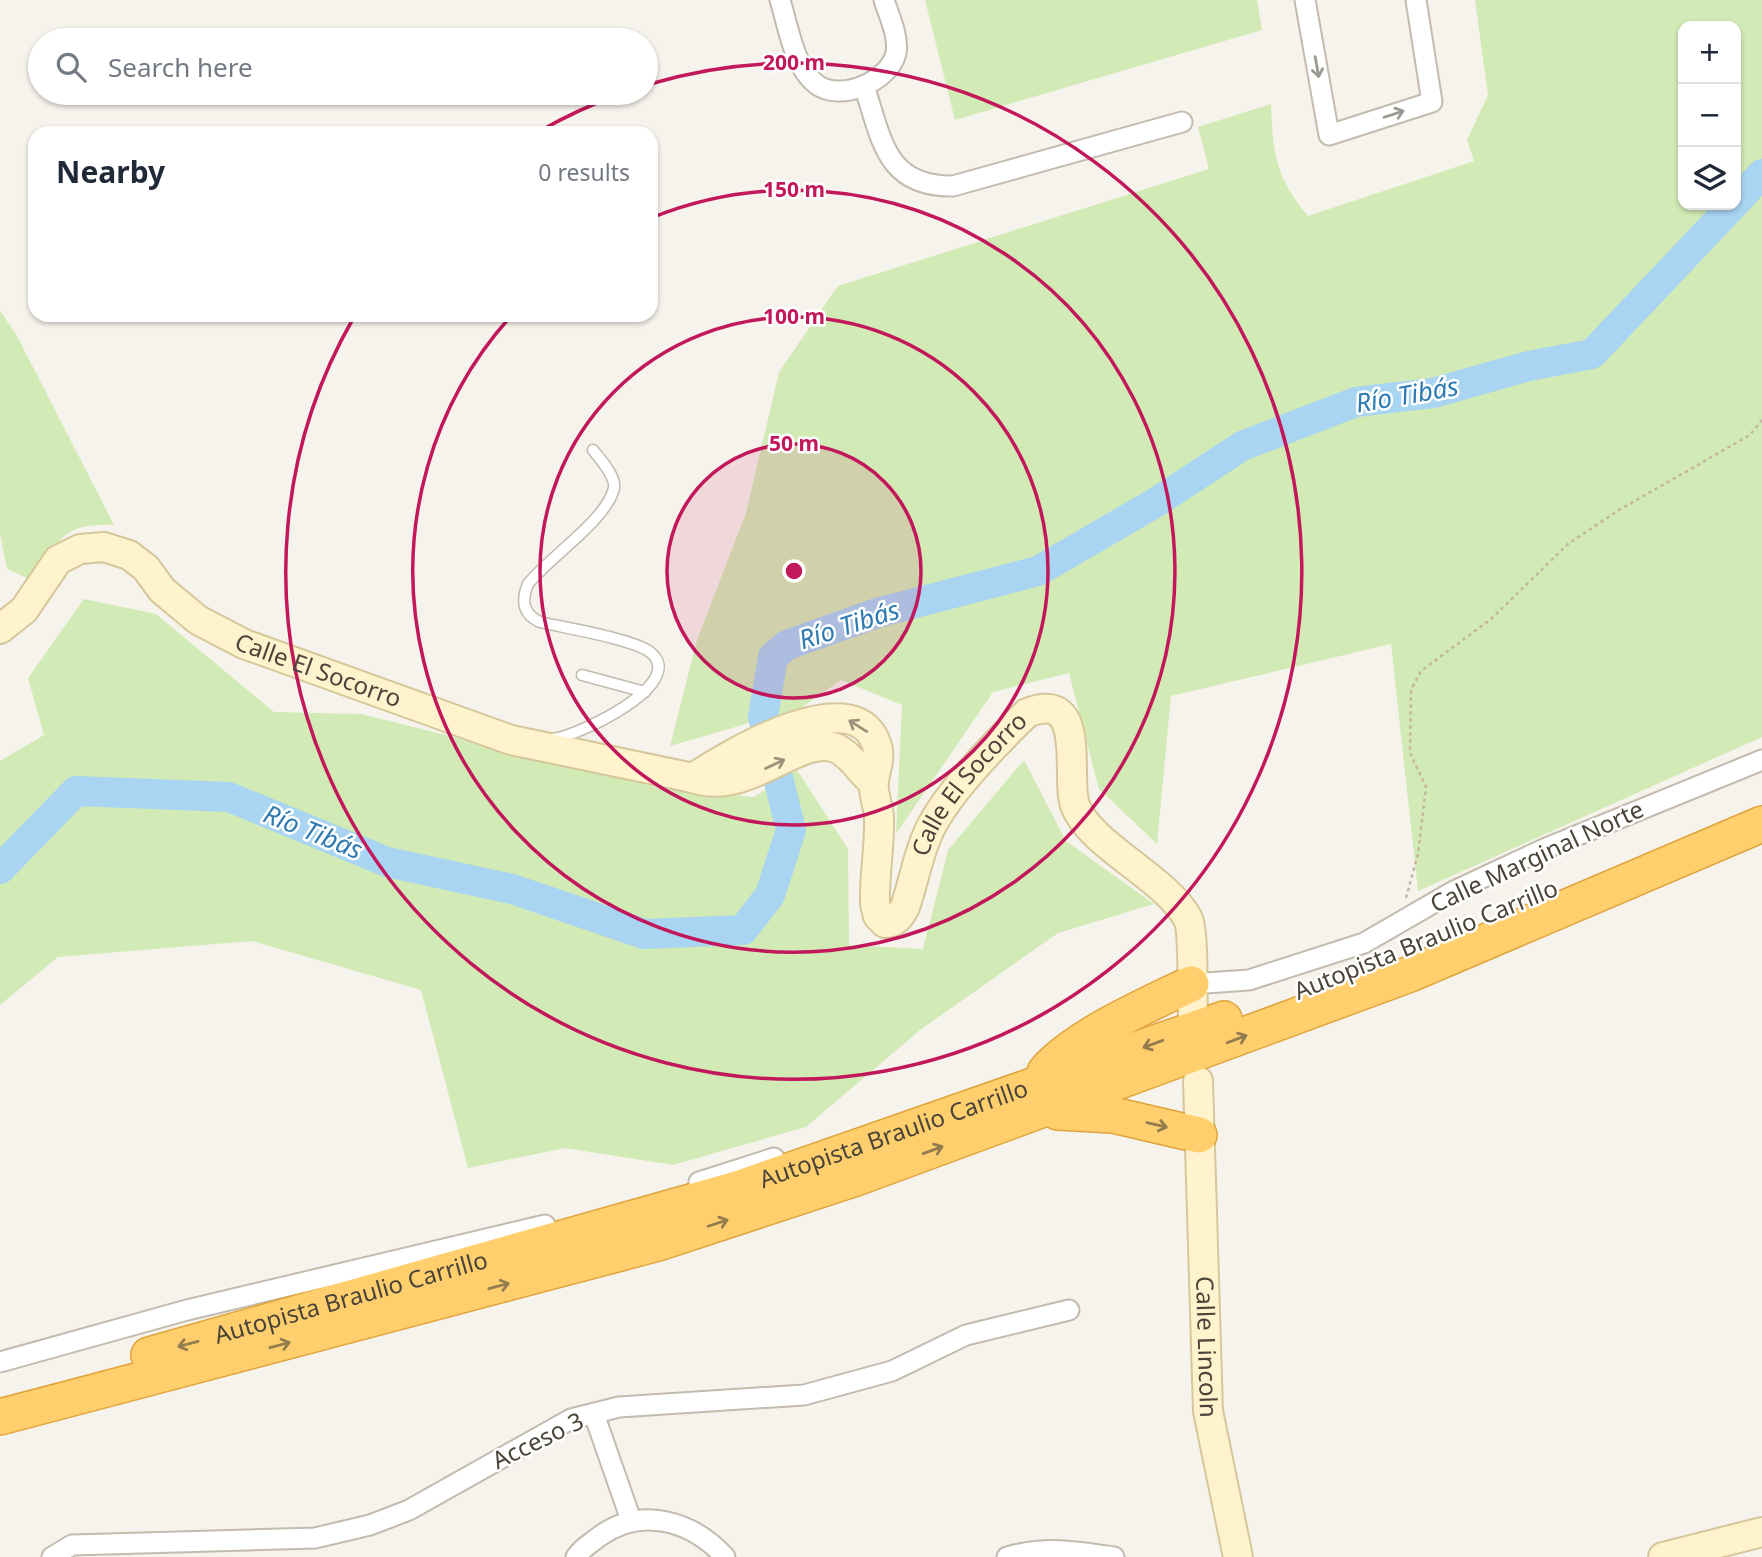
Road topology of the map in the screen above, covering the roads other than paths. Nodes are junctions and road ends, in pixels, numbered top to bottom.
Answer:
1 (780, 0) edge
2 (884, 0) edge
3 (1305, 0) edge
4 (1416, 0) edge
5 (864, 86) junction
6 (1182, 122) dead end
7 (593, 450) dead end
8 (0, 629) edge
9 (582, 675) dead end
10 (645, 692) junction
11 (802, 738) junction
12 (511, 740) junction
13 (1762, 760) edge
14 (693, 778) junction
15 (1762, 800) edge
16 (1762, 824) edge
17 (1192, 1000) junction
18 (1198, 1081) dead end
19 (1042, 1088) junction
20 (1199, 1135) junction
21 (1069, 1310) dead end
22 (0, 1362) edge
23 (0, 1394) edge
24 (594, 1414) junction
25 (0, 1417) edge
26 (631, 1520) junction
27 (1762, 1532) edge
28 (52, 1557) edge
29 (576, 1557) edge
30 (725, 1557) edge
31 (1007, 1557) edge
32 (1114, 1557) edge
33 (1238, 1557) edge
34 (1663, 1557) edge

1 - 5 street
2 - 5 street
3 -> 4 street
5 - 6 street
7 - 10 lane
8 - 12 street, Calle El Socorro
9 - 10 lane
10 - 12 lane
11 - 14 street, Calle El Socorro
14 -> 11 street, Calle El Socorro
11 - 17 street, Calle El Socorro
12 - 14 street, Calle El Socorro
13 - 17 street, Calle Marginal Norte
15 -> 19 highway, Autopista Braulio Carrillo
19 -> 16 highway, Autopista Braulio Carrillo
17 - 19 highway
18 - 20 street
19 -> 20 highway
19 - 22 street
19 -> 23 highway, Autopista Braulio Carrillo
25 -> 19 highway, Autopista Braulio Carrillo
20 - 33 street, Calle Lincoln
21 - 24 street, Acceso 3
24 - 26 street
24 - 28 street, Acceso 3
26 - 29 street
26 - 30 street
27 - 34 street
31 - 32 street

